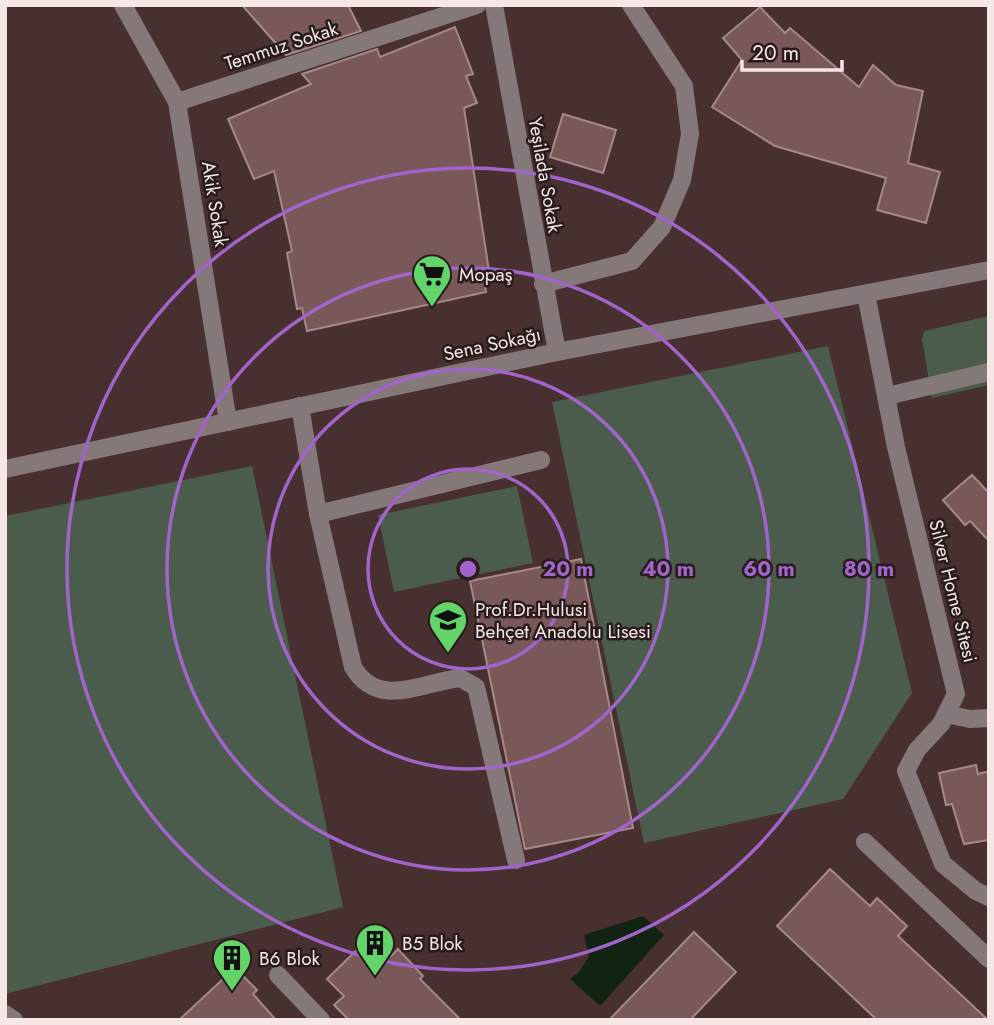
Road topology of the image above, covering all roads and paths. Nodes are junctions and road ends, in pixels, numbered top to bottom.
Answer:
1 (123, 5) edge
2 (477, 5) edge
3 (494, 5) edge
4 (631, 5) edge
5 (177, 102) junction
6 (989, 270) edge
7 (543, 284) junction
8 (866, 294) junction
9 (558, 352) junction
10 (989, 372) edge
11 (887, 396) junction
12 (300, 406) junction
13 (228, 422) junction
14 (541, 460) dead end
15 (5, 469) edge
16 (318, 514) junction
17 (946, 714) junction
18 (989, 718) edge
19 (865, 842) dead end
20 (516, 860) dead end
21 (989, 897) edge
22 (989, 959) edge
23 (278, 975) dead end
24 (5, 1014) edge
25 (14, 1020) edge
26 (321, 1020) edge

1 - 5 street, Akik Sokak
2 - 5 street, Temmuz Sokak
3 - 7 street, Yeşilada Sokak
4 - 7 street
5 - 13 street, Akik Sokak
6 - 8 street, Sena Sokağı
7 - 9 street, Yeşilada Sokak
8 - 9 street, Sena Sokağı
8 - 11 street, Silver Home Sitesi
9 - 12 street, Sena Sokağı
10 - 11 street
11 - 17 street, Silver Home Sitesi
12 - 13 street, Sena Sokağı
12 - 16 street
13 - 15 street, Sena Sokağı
14 - 16 street
16 - 20 street
17 - 18 street
17 - 21 street, Silver Home Sitesi
19 - 22 street
23 - 26 street
24 - 25 street

